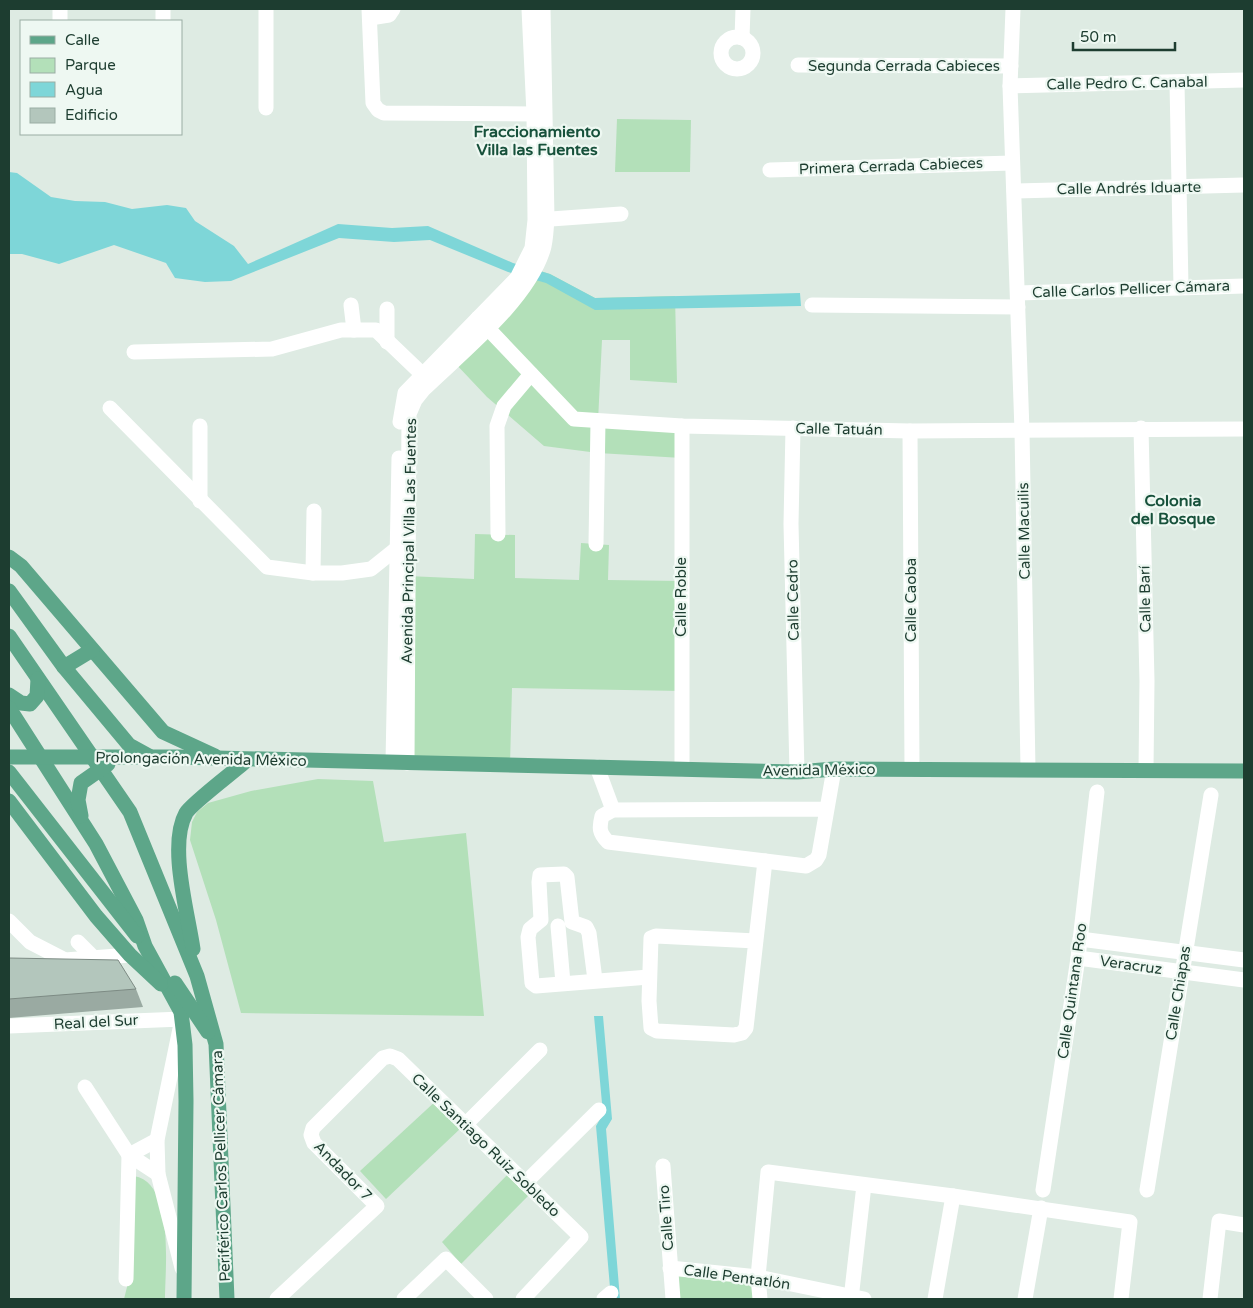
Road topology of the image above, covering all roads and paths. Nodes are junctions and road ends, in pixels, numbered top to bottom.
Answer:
1 (266, 9) edge
2 (393, 9) edge
3 (529, 9) edge
4 (543, 9) edge
5 (743, 9) edge
6 (1013, 9) edge
7 (369, 14) edge
8 (742, 38) dead end
9 (798, 65) dead end
10 (1011, 66) junction
11 (1244, 80) edge
12 (1177, 83) junction
13 (1010, 86) junction
14 (266, 108) dead end
15 (534, 114) junction
16 (1012, 163) junction
17 (770, 170) dead end
18 (1244, 185) edge
19 (1179, 187) junction
20 (1014, 191) junction
21 (621, 214) dead end
22 (541, 220) junction
23 (1244, 286) edge
24 (1181, 287) junction
25 (1018, 300) junction
26 (351, 305) dead end
27 (812, 305) dead end
28 (387, 309) dead end
29 (482, 323) junction
30 (354, 330) junction
31 (387, 342) junction
32 (134, 352) dead end
33 (422, 374) junction
34 (531, 374) junction
35 (110, 408) dead end
36 (598, 421) junction
37 (200, 426) dead end
38 (682, 426) junction
39 (793, 428) junction
40 (1142, 428) junction
41 (1244, 429) edge
42 (910, 431) junction
43 (1022, 431) junction
44 (200, 501) junction
45 (314, 511) dead end
46 (498, 534) dead end
47 (596, 544) dead end
48 (396, 549) junction
49 (9, 557) edge
50 (313, 573) junction
51 (9, 591) edge
52 (9, 636) edge
53 (92, 650) junction
54 (64, 667) junction
55 (38, 679) junction
56 (9, 694) edge
57 (9, 708) edge
58 (71, 726) junction
59 (9, 757) edge
60 (152, 757) junction
61 (66, 758) junction
62 (40, 759) junction
63 (221, 759) junction
64 (247, 760) junction
65 (400, 762) junction
66 (96, 763) junction
67 (596, 767) junction
68 (682, 769) junction
69 (834, 769) junction
70 (912, 769) junction
71 (1028, 769) junction
72 (1146, 770) junction
73 (1244, 771) edge
74 (9, 772) edge
75 (797, 772) junction
76 (1097, 792) dead end
77 (1211, 795) dead end
78 (9, 801) edge
79 (826, 809) junction
80 (613, 810) junction
81 (83, 823) junction
82 (765, 861) junction
83 (122, 892) junction
84 (110, 903) junction
85 (96, 916) junction
86 (540, 920) junction
87 (9, 921) edge
88 (565, 924) junction
89 (1080, 939) junction
90 (756, 941) junction
91 (78, 942) dead end
92 (145, 946) junction
93 (1184, 952) junction
94 (130, 955) junction
95 (94, 958) junction
96 (1078, 958) junction
97 (65, 960) junction
98 (1244, 960) edge
99 (38, 962) edge
100 (1182, 972) junction
101 (197, 976) junction
102 (649, 977) junction
103 (595, 980) junction
104 (1244, 980) edge
105 (563, 983) junction
106 (174, 996) junction
107 (184, 1012) junction
108 (9, 1026) edge
109 (216, 1044) junction
110 (540, 1050) dead end
111 (85, 1087) dead end
112 (599, 1110) dead end
113 (465, 1125) junction
114 (311, 1135) joint
115 (157, 1140) junction
116 (129, 1155) junction
117 (663, 1166) dead end
118 (158, 1174) junction
119 (525, 1183) junction
120 (864, 1185) junction
121 (1043, 1190) dead end
122 (1147, 1190) dead end
123 (953, 1196) junction
124 (1041, 1208) junction
125 (1244, 1225) edge
126 (670, 1268) junction
127 (184, 1275) junction
128 (758, 1278) junction
129 (126, 1279) dead end
130 (184, 1299) edge
131 (192, 1299) edge
132 (227, 1299) edge
133 (278, 1299) edge
134 (404, 1299) edge
135 (486, 1299) edge
136 (524, 1299) edge
137 (673, 1299) edge
138 (760, 1299) edge
139 (856, 1299) edge
140 (934, 1299) edge
141 (1025, 1299) edge
142 (1121, 1299) edge
143 (1210, 1299) edge

1 - 14 street
2 - 7 street
3 - 15 street, Avenida Principal Villa Las Fuentes
4 - 22 street, Avenida Principal Villa Las Fuentes
5 - 8 street
6 - 10 street, Calle Macuilis
7 - 15 street
9 - 10 street, Segunda Cerrada Cabieces
10 - 13 street, Calle Macuilis
11 - 12 street, Calle Pedro C. Canabal
12 - 13 street, Calle Pedro C. Canabal
12 - 19 street
13 - 16 street, Calle Macuilis
15 - 22 street, Avenida Principal Villa Las Fuentes
16 - 17 street, Primera Cerrada Cabieces
16 - 20 street, Calle Macuilis
18 - 19 street, Calle Andrés Iduarte
19 - 20 street, Calle Andrés Iduarte
19 - 24 street
20 - 25 street, Calle Macuilis
21 - 22 street
22 - 29 street, Avenida Principal Villa Las Fuentes
23 - 24 street, Calle Carlos Pellicer Cámara
24 - 25 street, Calle Carlos Pellicer Cámara
25 - 27 street, Calle Carlos Pellicer Cámara
25 - 43 street, Calle Macuilis
26 - 30 street
28 - 31 street
29 - 33 street, Avenida Principal Villa Las Fuentes
29 - 34 street, Calle Tatuán
29 - 65 street, Avenida Principal Villa Las Fuentes
30 - 31 street
30 - 32 street
31 - 33 street
33 - 48 street, Avenida Principal Villa Las Fuentes
34 - 36 street, Calle Tatuán
34 - 46 street
35 - 44 street
36 - 38 street, Calle Tatuán
36 - 47 street
37 - 44 street
38 - 39 street, Calle Tatuán
38 - 68 street, Calle Roble
39 - 42 street, Calle Tatuán
39 - 75 street, Calle Cedro
40 - 41 street, Calle Tatuán
40 - 43 street, Calle Tatuán
40 - 72 street, Calle Barí
42 - 43 street, Calle Tatuán
42 - 70 street, Calle Caoba
43 - 71 street, Calle Macuilis
44 - 50 street
45 - 50 street
48 - 50 street
48 - 65 street, Avenida Principal Villa Las Fuentes
49 - 53 main road
51 - 54 main road
52 - 55 main road, Periférico Carlos Pellicer Cámara
53 - 54 main road
53 - 63 main road
54 - 60 main road
55 - 56 main road
55 - 58 main road, Periférico Carlos Pellicer Cámara
57 - 62 main road
58 - 61 main road
58 - 66 main road, Periférico Carlos Pellicer Cámara
59 - 62 main road, Prolongación Avenida México
60 - 63 main road, Prolongación Avenida México
60 - 66 main road, Prolongación Avenida México
61 - 62 main road, Prolongación Avenida México
61 - 66 main road, Prolongación Avenida México
62 - 81 main road
63 - 64 main road, Prolongación Avenida México
64 - 65 main road, Prolongación Avenida México
64 - 101 main road
65 - 67 main road, Avenida México
66 - 81 main road
66 - 101 main road, Periférico Carlos Pellicer Cámara
67 - 68 main road, Avenida México
67 - 80 street
68 - 75 main road, Avenida México
69 - 70 main road, Avenida México
69 - 75 main road, Avenida México
69 - 79 street
70 - 71 main road, Avenida México
71 - 72 main road, Avenida México
72 - 73 main road, Avenida México
74 - 84 main road
76 - 89 street, Calle Quintana Roo
77 - 93 street, Calle Chiapas
78 - 85 main road
79 - 80 street
79 - 82 street
80 - 82 street
81 - 83 main road
82 - 90 street
83 - 84 main road
83 - 92 main road
84 - 85 main road
84 - 92 main road
85 - 94 main road
86 - 88 street
86 - 88 street
86 - 105 street
87 - 97 street
88 - 103 street
88 - 105 street
89 - 93 street, Veracruz
89 - 96 street, Calle Quintana Roo
90 - 102 street
90 - 102 street
91 - 95 street
92 - 106 main road
92 - 107 main road
93 - 98 street, Veracruz
93 - 100 street, Calle Chiapas
94 - 95 street
94 - 106 main road
95 - 97 street
96 - 100 street, Veracruz
96 - 121 street, Calle Quintana Roo
97 - 99 street
100 - 104 street, Veracruz
100 - 122 street, Calle Chiapas
101 - 109 main road, Periférico Carlos Pellicer Cámara
102 - 103 street
103 - 105 street
106 - 107 main road
107 - 108 street, Real del Sur
107 - 109 main road
107 - 115 street
107 - 127 main road
109 - 132 main road, Periférico Carlos Pellicer Cámara
110 - 113 street
111 - 116 street
112 - 119 street
113 - 114 street, Calle Santiago Ruiz Sobledo
113 - 119 street, Calle Santiago Ruiz Sobledo
114 - 133 street, Andador 7
115 - 116 street
115 - 118 street
116 - 118 street
116 - 129 street
117 - 126 street, Calle Tiro
118 - 127 street
119 - 136 street, Calle Santiago Ruiz Sobledo
120 - 123 street
120 - 128 street
120 - 139 street
123 - 124 street
123 - 140 street
124 - 141 street
124 - 142 street
125 - 143 street
126 - 128 street, Calle Pentatlón
126 - 137 street, Calle Tiro
127 - 130 main road
127 - 131 main road
128 - 138 street
128 - 139 street, Calle Pentatlón
134 - 135 street

